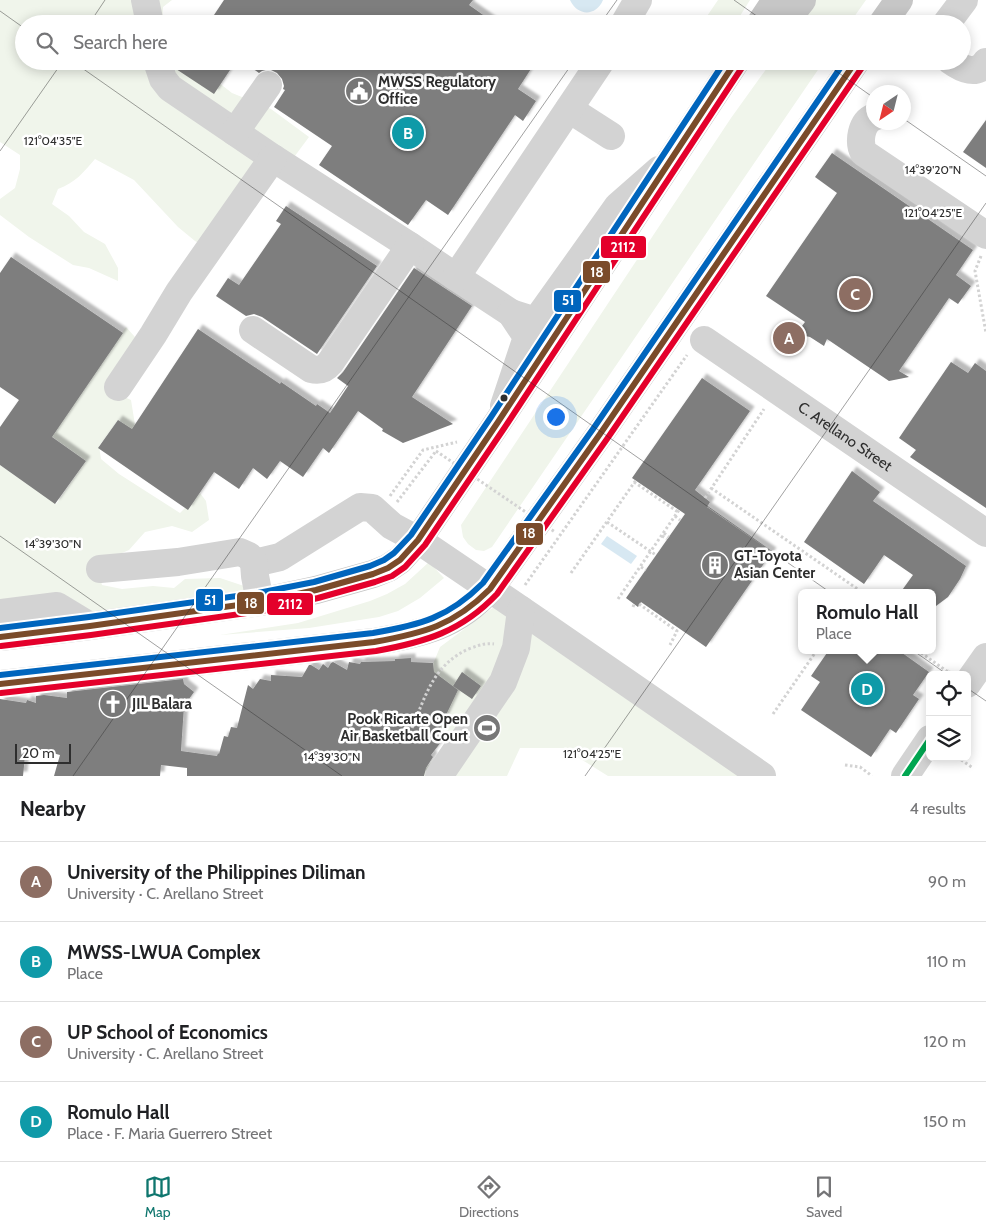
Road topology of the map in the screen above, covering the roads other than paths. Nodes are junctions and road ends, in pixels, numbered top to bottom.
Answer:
1 (145, 0) edge
2 (638, 0) edge
3 (776, 0) edge
4 (802, 0) edge
5 (899, 0) edge
6 (964, 0) edge
7 (148, 15) edge
8 (629, 15) edge
9 (766, 15) edge
10 (790, 15) edge
11 (888, 15) edge
12 (953, 15) edge
13 (986, 62) edge
14 (160, 70) edge
15 (594, 70) edge
16 (730, 70) edge
17 (850, 70) edge
18 (968, 70) edge
19 (268, 85) dead end
20 (569, 109) junction
21 (866, 122) edge
22 (234, 132) junction
23 (611, 136) dead end
24 (675, 155) junction
25 (273, 158) junction
26 (984, 244) edge
27 (410, 246) junction
28 (456, 277) junction
29 (511, 313) junction
30 (253, 330) dead end
31 (696, 346) road end
32 (118, 387) dead end
33 (498, 422) junction
34 (986, 533) edge
35 (418, 540) junction
36 (254, 563) junction
37 (100, 569) dead end
38 (508, 601) junction
39 (260, 602) junction
40 (0, 613) edge
41 (90, 626) junction
42 (0, 637) edge
43 (0, 684) edge
44 (926, 745) edge
45 (439, 776) edge
46 (762, 776) edge
47 (905, 776) edge

1 - 7 street
2 - 8 street
3 - 9 main road
4 - 10 main road
5 - 11 main road
6 - 12 street
13 - 18 street
14 - 22 street
15 - 20 street
16 - 24 main road
17 - 38 main road
19 - 22 street
20 - 23 street
20 - 28 street
21 - 26 street
22 - 25 street
24 - 29 street
24 - 33 main road
25 - 27 street
25 - 32 street
27 - 28 street
27 - 30 street
28 - 29 street
29 - 33 street
31 - 34 street, C. Arellano Street
33 - 35 main road
35 - 36 street
35 - 38 street
35 - 39 main road
36 - 37 street
36 - 39 street
38 - 43 main road
38 - 45 street
38 - 46 street
39 - 41 main road
40 - 41 street
41 - 42 main road
44 - 47 street

